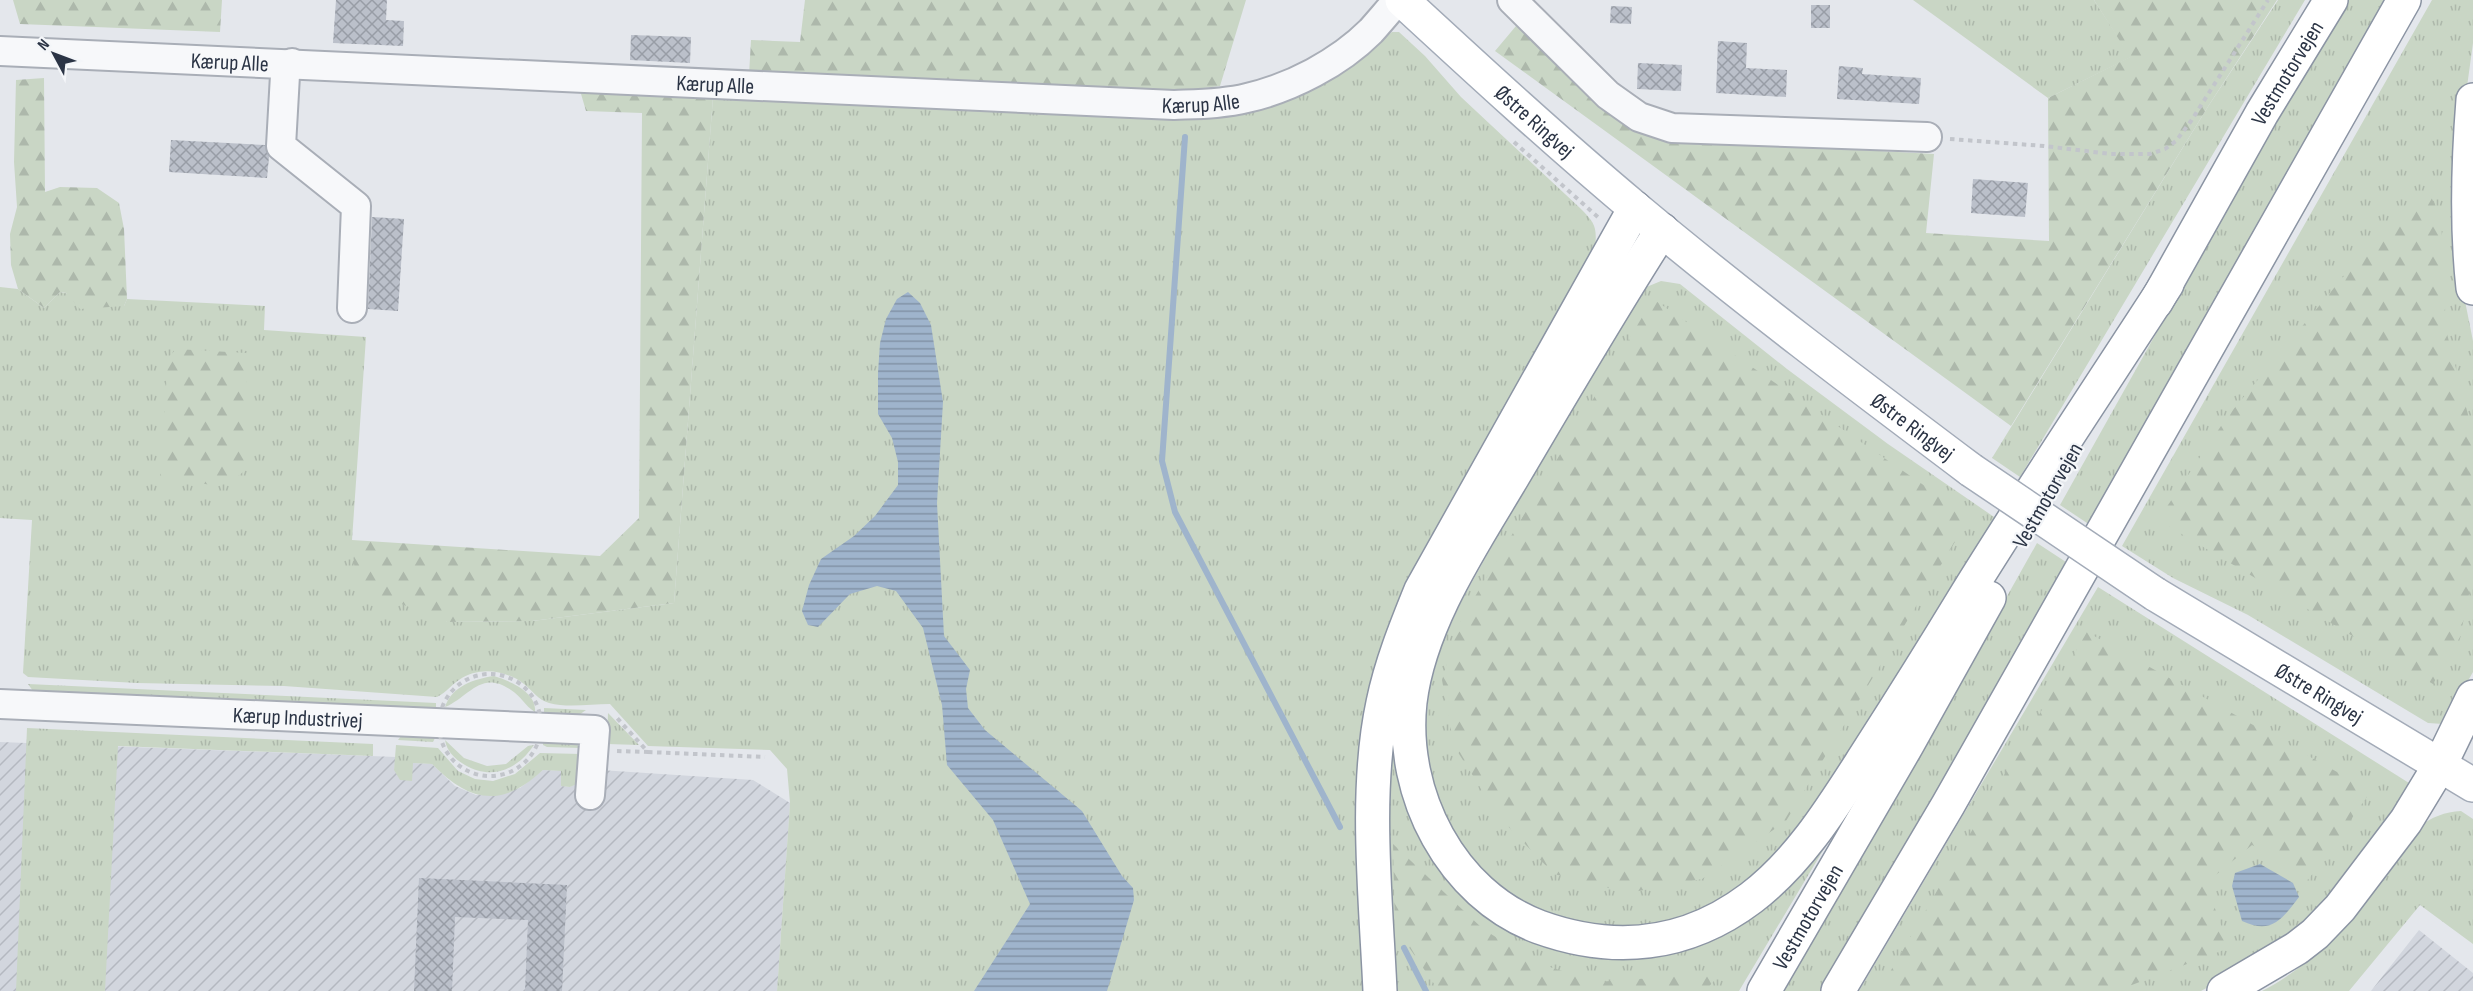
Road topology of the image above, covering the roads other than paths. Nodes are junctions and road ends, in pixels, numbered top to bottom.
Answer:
1 (1400, 0) edge
2 (1512, 0) edge
3 (2331, 0) edge
4 (2404, 0) edge
5 (0, 51) edge
6 (292, 63) junction
7 (2473, 100) edge
8 (1927, 137) road end
9 (1635, 208) junction
10 (1662, 230) junction
11 (2167, 284) junction
12 (2473, 288) edge
13 (352, 308) dead end
14 (2473, 697) edge
15 (0, 704) edge
16 (2440, 765) junction
17 (2473, 785) edge
18 (590, 795) dead end
19 (1380, 991) edge
20 (1764, 991) edge
21 (1838, 991) edge
22 (2224, 991) edge

1 - 6 street, Kærup Alle
1 - 9 main road, Østre Ringvej
2 - 8 street
3 - 11 main road, Vestmotorvejen
4 - 21 main road
5 - 6 street, Kærup Alle
6 - 13 street
7 - 12 main road
9 - 10 main road, Østre Ringvej
9 - 19 main road
10 - 11 main road
10 - 16 main road, Østre Ringvej, bridge
11 - 20 main road, Vestmotorvejen
14 - 16 main road
15 - 18 street, Kærup Industrivej
16 - 17 main road, Østre Ringvej
16 - 22 main road

